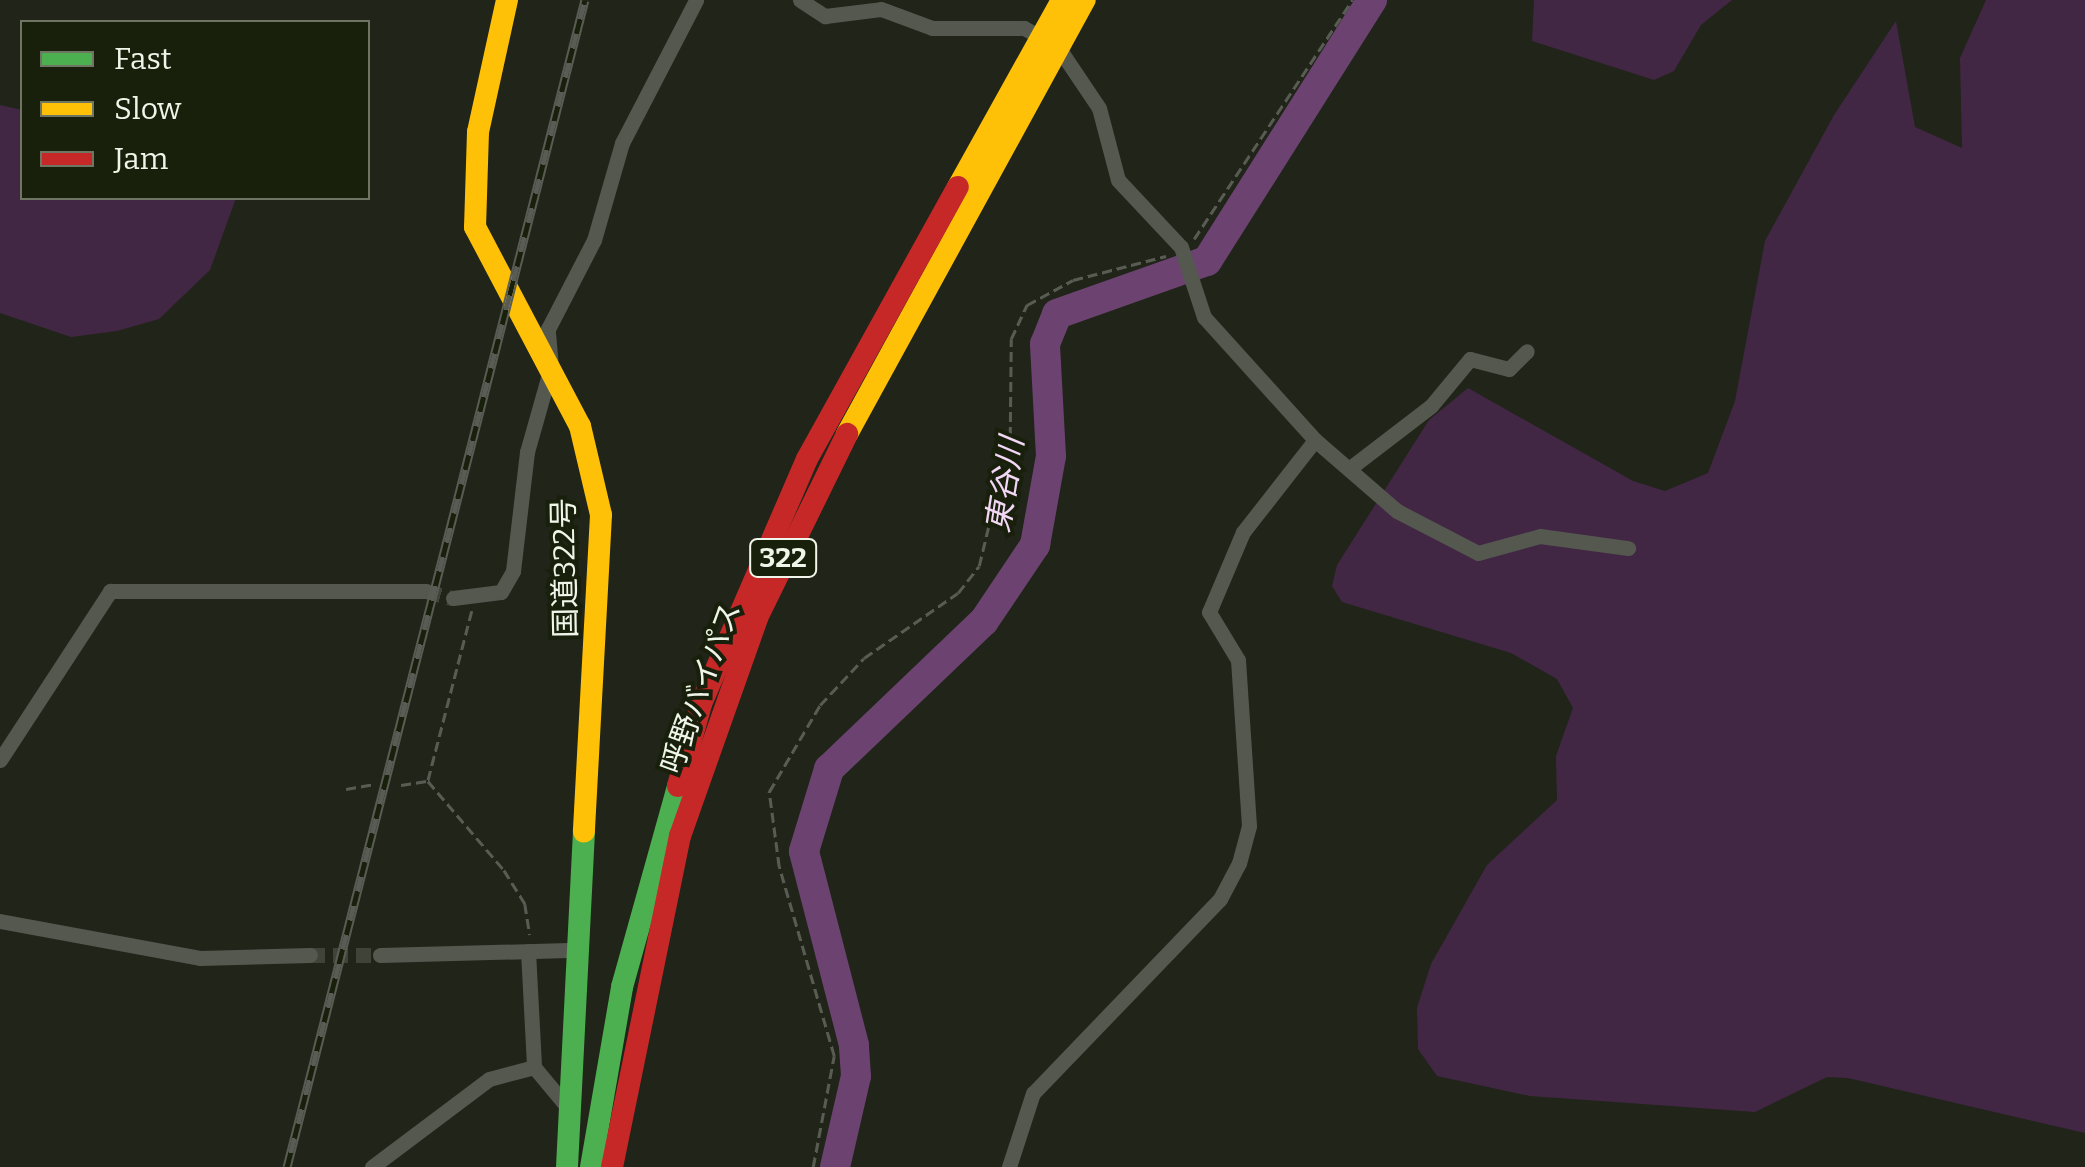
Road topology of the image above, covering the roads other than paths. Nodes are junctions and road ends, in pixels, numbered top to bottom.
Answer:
1 (507, 0) edge
2 (696, 0) edge
3 (800, 0) edge
4 (912, 0) edge
5 (1062, 0) edge
6 (1085, 0) edge
7 (908, 19) junction
8 (1050, 41) junction
9 (1527, 351) dead end
10 (551, 366) junction
11 (1315, 440) junction
12 (1354, 465) junction
13 (1628, 548) dead end
14 (426, 590) tunnel mouth
15 (453, 598) tunnel mouth
16 (0, 760) edge
17 (0, 921) edge
18 (577, 950) junction
19 (528, 951) junction
20 (380, 955) tunnel mouth
21 (310, 956) tunnel mouth
22 (534, 1067) junction
23 (571, 1112) junction
24 (372, 1167) edge
25 (567, 1167) edge
26 (590, 1167) edge
27 (612, 1167) edge
28 (1009, 1167) edge

1 - 10 highway, 国道322号
2 - 10 street
3 - 7 street
4 - 7 street
5 - 8 highway, 呼野バイパス / 322
6 - 8 highway, 呼野バイパス / 322
7 - 8 street
8 - 11 street
8 - 26 highway, 呼野バイパス / 322
8 - 27 highway, 呼野バイパス / 322
9 - 12 street
10 - 15 street
10 - 18 highway, 国道322号
11 - 12 street
11 - 28 street
12 - 13 street
14 - 16 street
17 - 21 street
18 - 19 street
18 - 23 highway, 国道322号
19 - 20 street
19 - 22 street
22 - 23 street
22 - 24 street
23 - 25 highway, 国道322号

